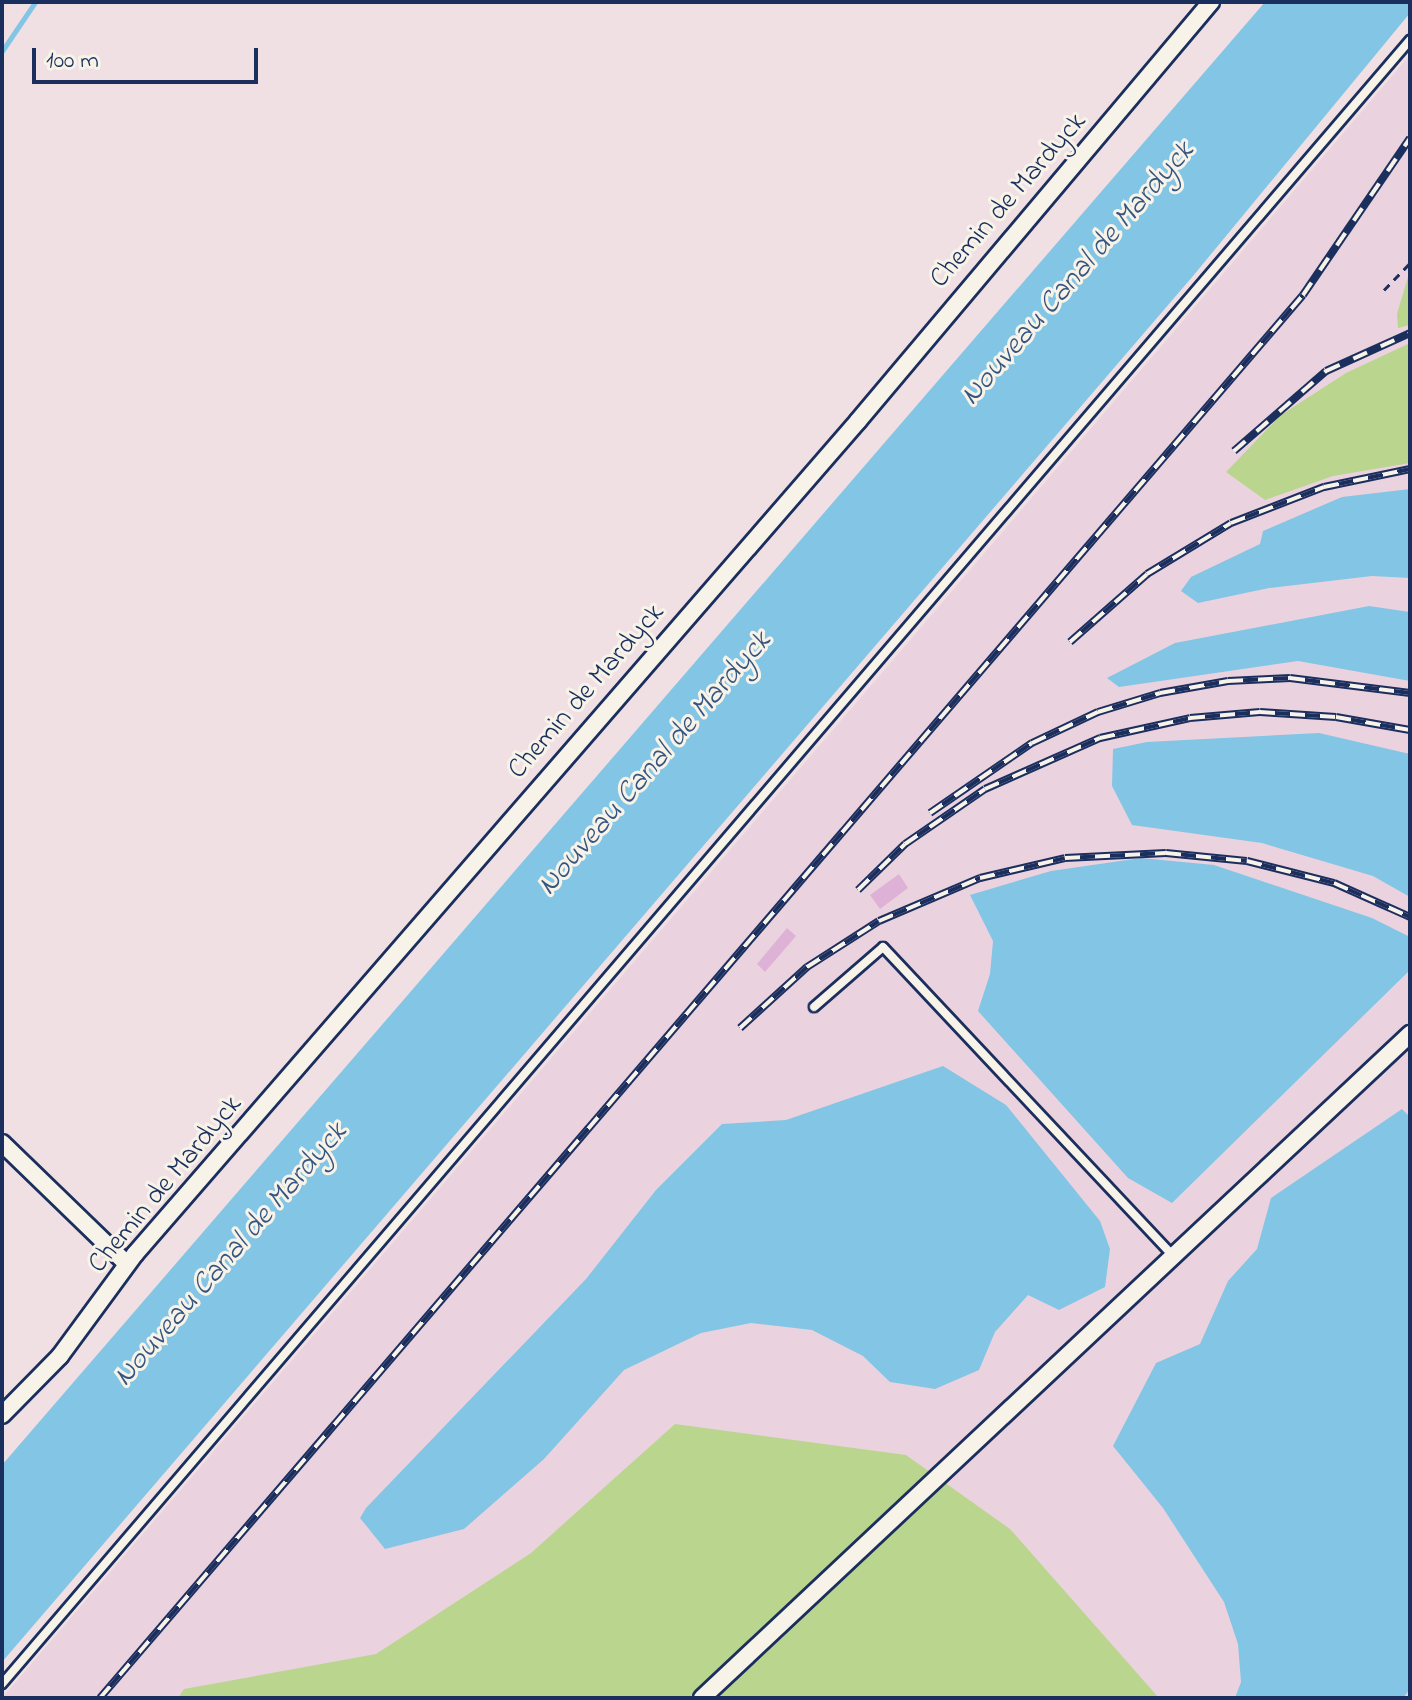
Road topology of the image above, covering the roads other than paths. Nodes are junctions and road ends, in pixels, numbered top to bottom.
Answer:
1 (1211, 2) edge
2 (1410, 40) edge
3 (814, 1007) dead end
4 (1410, 1034) edge
5 (2, 1143) edge
6 (1173, 1256) junction
7 (127, 1264) junction
8 (2, 1415) edge
9 (2, 1684) edge
10 (702, 1698) edge

1 - 7 street, Chemin de Mardyck
2 - 9 lane
3 - 6 lane
4 - 6 street
5 - 7 street
6 - 10 street
7 - 8 street, Chemin de Mardyck

